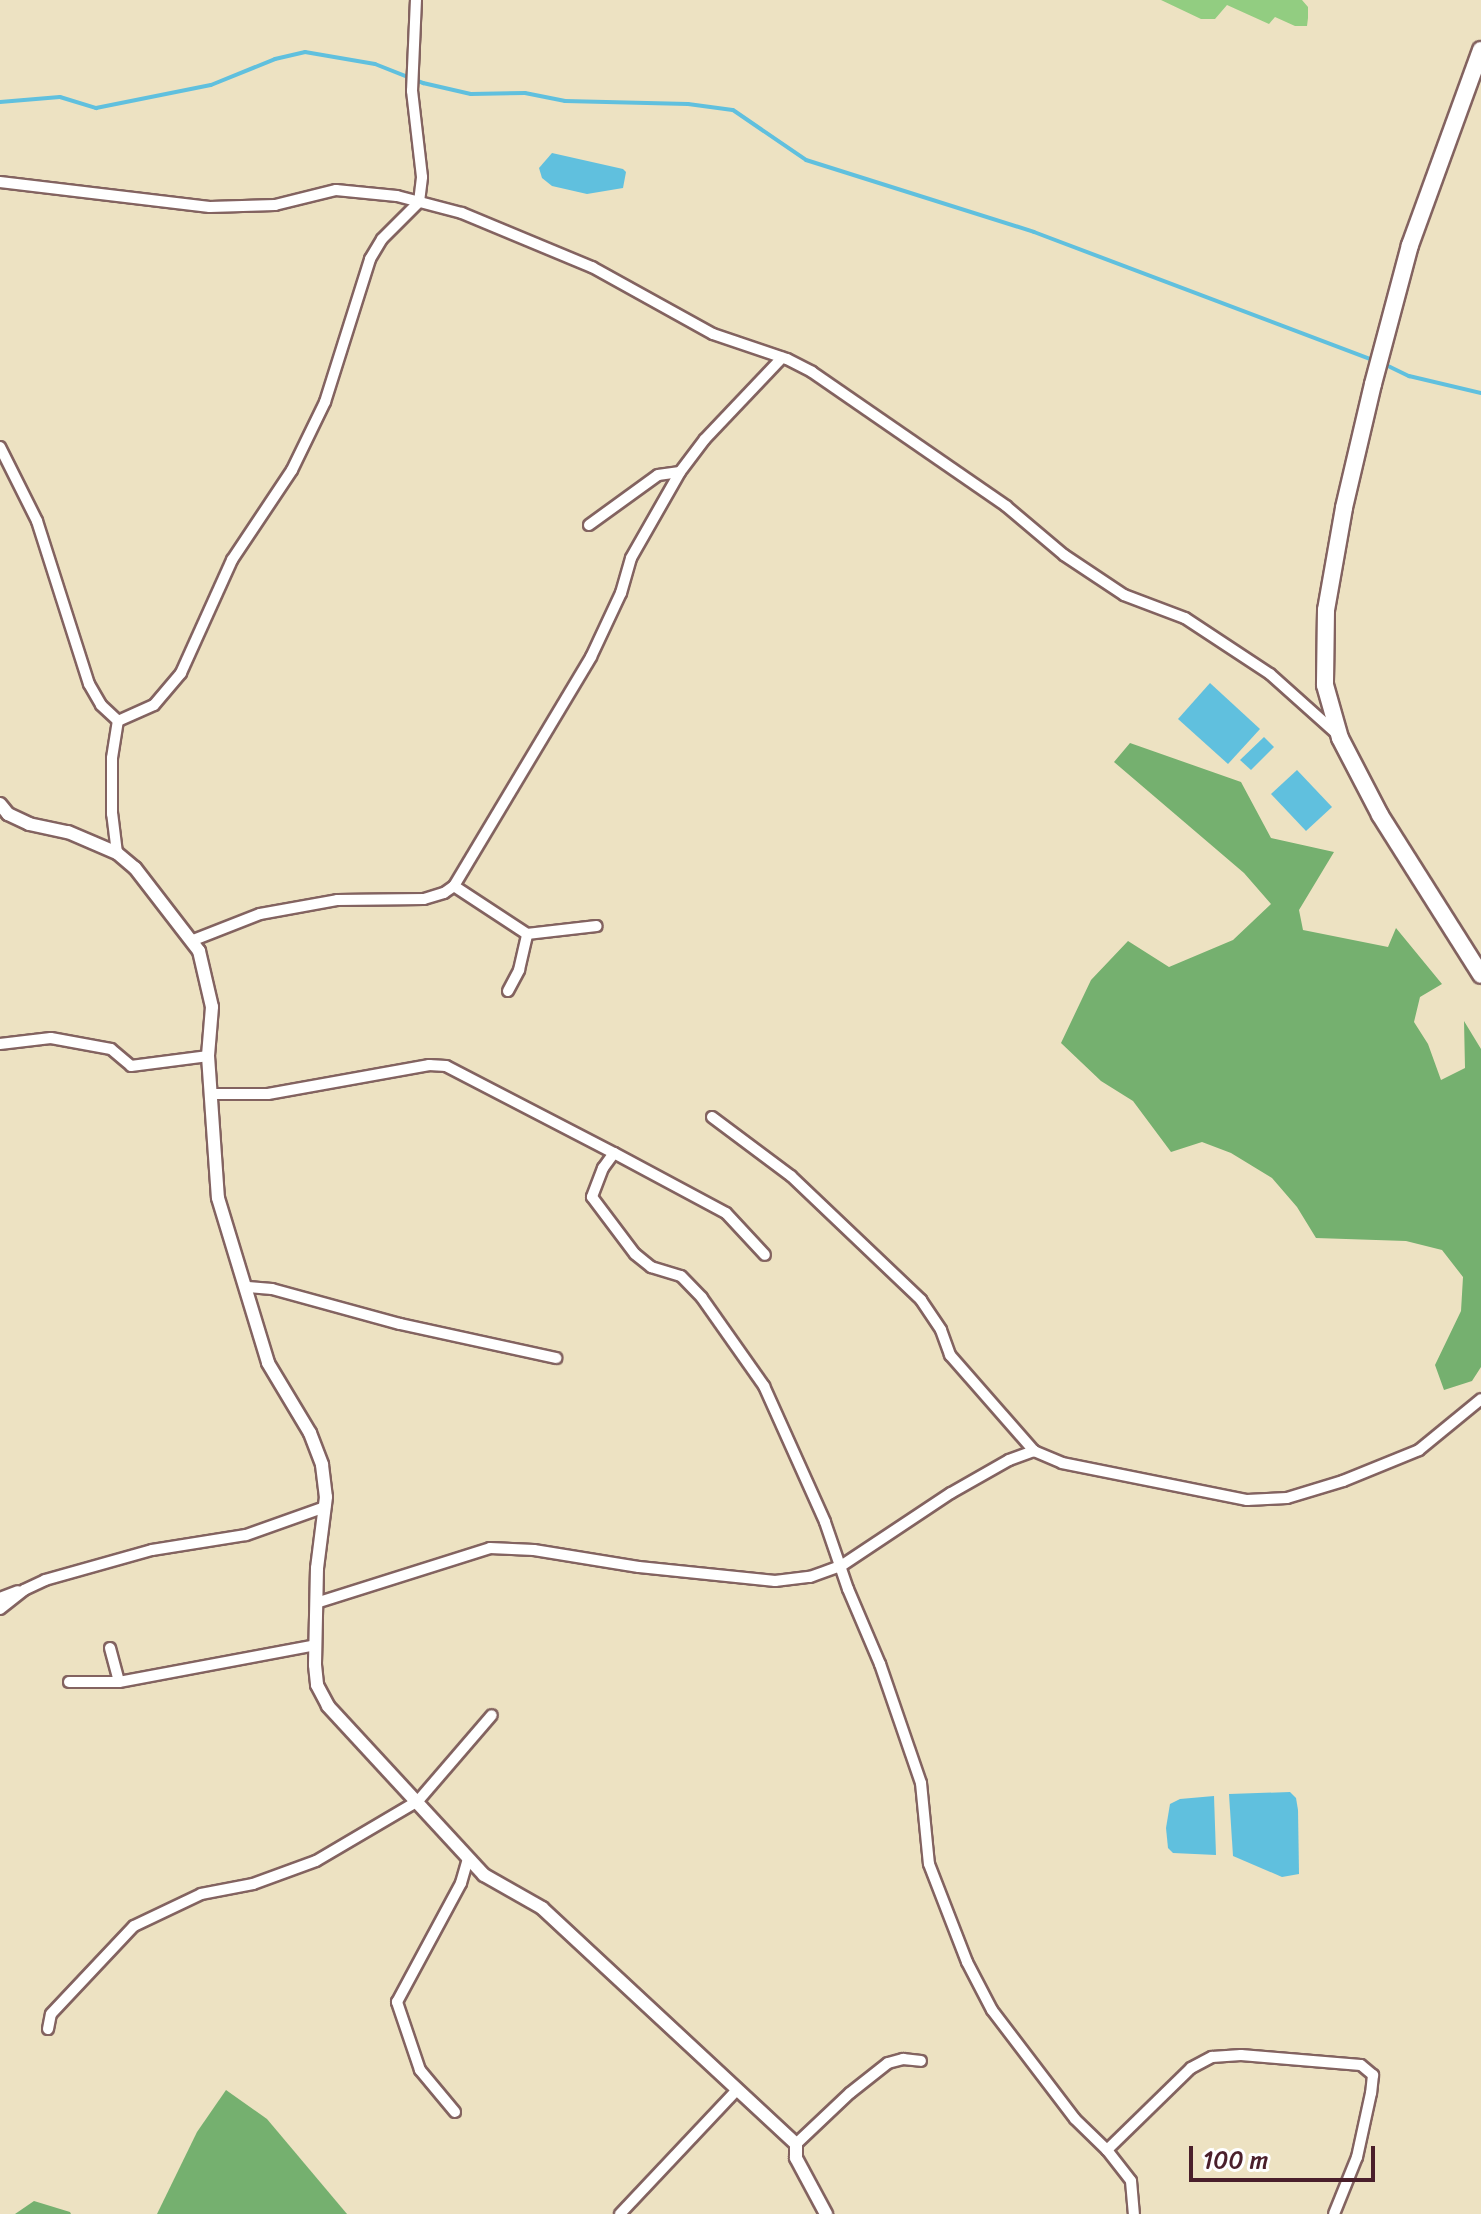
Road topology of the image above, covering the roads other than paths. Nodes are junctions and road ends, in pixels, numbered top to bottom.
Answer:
1 (416, 0) edge
2 (1481, 50) edge
3 (0, 182) edge
4 (419, 202) junction
5 (782, 358) junction
6 (0, 447) edge
7 (680, 472) junction
8 (589, 525) dead end
9 (118, 721) junction
10 (1340, 738) junction
11 (0, 804) edge
12 (117, 853) junction
13 (454, 886) junction
14 (597, 926) dead end
15 (527, 934) junction
16 (191, 941) junction
17 (1481, 975) edge
18 (508, 991) dead end
19 (0, 1044) edge
20 (208, 1056) junction
21 (210, 1094) junction
22 (712, 1117) dead end
23 (614, 1153) junction
24 (765, 1255) dead end
25 (248, 1287) junction
26 (556, 1358) dead end
27 (1481, 1399) edge
28 (1034, 1451) junction
29 (325, 1507) junction
30 (841, 1566) junction
31 (24, 1590) junction
32 (0, 1598) edge
33 (316, 1603) junction
34 (0, 1609) edge
35 (316, 1645) junction
36 (110, 1648) dead end
37 (69, 1682) dead end
38 (119, 1682) junction
39 (492, 1715) dead end
40 (418, 1801) junction
41 (468, 1858) junction
42 (48, 2029) dead end
43 (921, 2061) dead end
44 (737, 2090) junction
45 (455, 2112) dead end
46 (796, 2144) junction
47 (1107, 2150) junction
48 (620, 2214) edge
49 (826, 2214) edge
50 (1134, 2214) edge
51 (1334, 2214) edge

1 - 4 street
2 - 10 main road
3 - 4 street
4 - 5 street
4 - 9 street
5 - 7 street
5 - 10 street
6 - 9 street
7 - 8 street
7 - 13 street
9 - 12 street
10 - 17 main road
11 - 12 street
12 - 16 street
13 - 15 street
13 - 16 street
14 - 15 street
15 - 18 street
16 - 20 street
19 - 20 street
20 - 21 street
21 - 23 street
21 - 25 street
22 - 28 street
23 - 24 street
23 - 30 street
25 - 26 street
25 - 29 street
27 - 28 street
28 - 30 street
29 - 31 street
29 - 33 street
30 - 33 street
30 - 47 street
31 - 32 street
31 - 34 street
33 - 35 street
35 - 38 street
35 - 40 street
36 - 38 street
37 - 38 street
39 - 40 street
40 - 41 street
40 - 42 street
41 - 44 street
41 - 45 street
43 - 46 street
44 - 46 street
44 - 48 street
46 - 49 street
47 - 50 street
47 - 51 street

